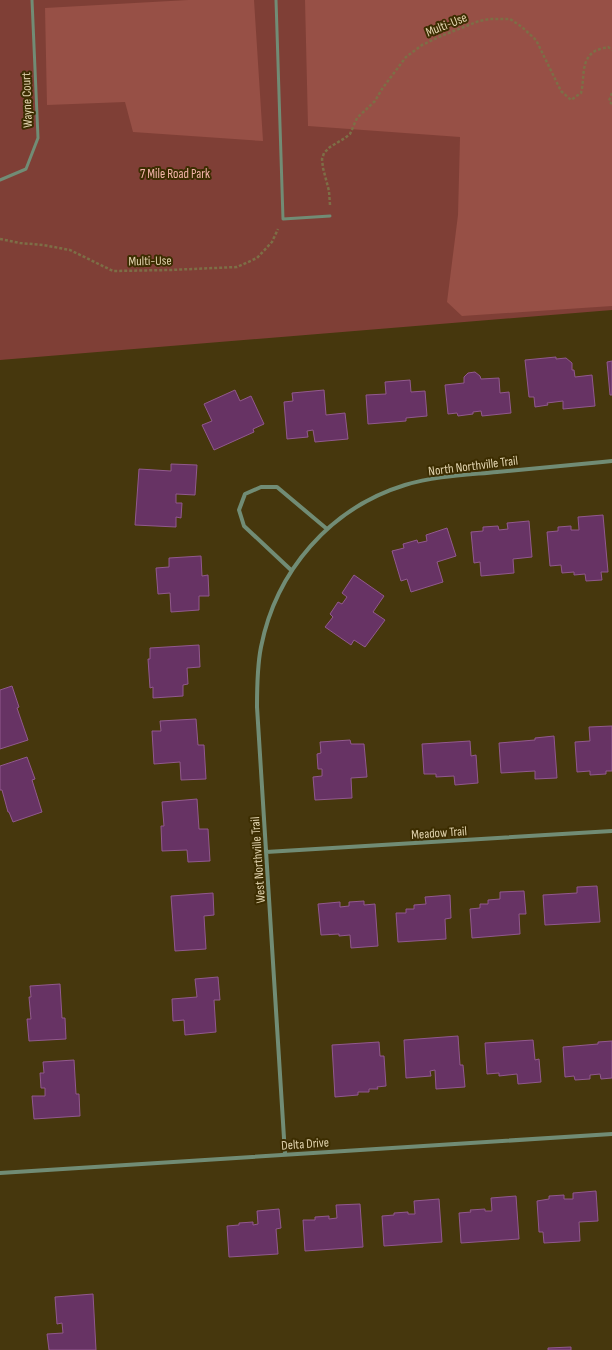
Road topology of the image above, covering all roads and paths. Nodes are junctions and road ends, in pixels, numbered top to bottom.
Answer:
1 (32, 0) edge
2 (276, 0) edge
3 (612, 50) edge
4 (612, 93) edge
5 (612, 104) edge
6 (0, 180) edge
7 (330, 216) joint
8 (283, 219) junction
9 (0, 239) edge
10 (612, 461) edge
11 (327, 529) junction
12 (308, 548) joint
13 (292, 570) junction
14 (612, 831) edge
15 (266, 852) junction
16 (612, 1134) edge
17 (285, 1154) junction
18 (0, 1173) edge

1 - 6 lane, Wayne Court
2 - 8 lane
3 - 7 path, Multi-Use
4 - 5 path
7 - 8 lane
8 - 9 path, Multi-Use
10 - 11 street, North Northville Trail
11 - 12 street, North Northville Trail
11 - 13 street
12 - 13 street, West Northville Trail
13 - 15 street, West Northville Trail
14 - 15 street, Meadow Trail
15 - 17 street, West Northville Trail
16 - 17 street, Delta Drive
17 - 18 street, Delta Drive

